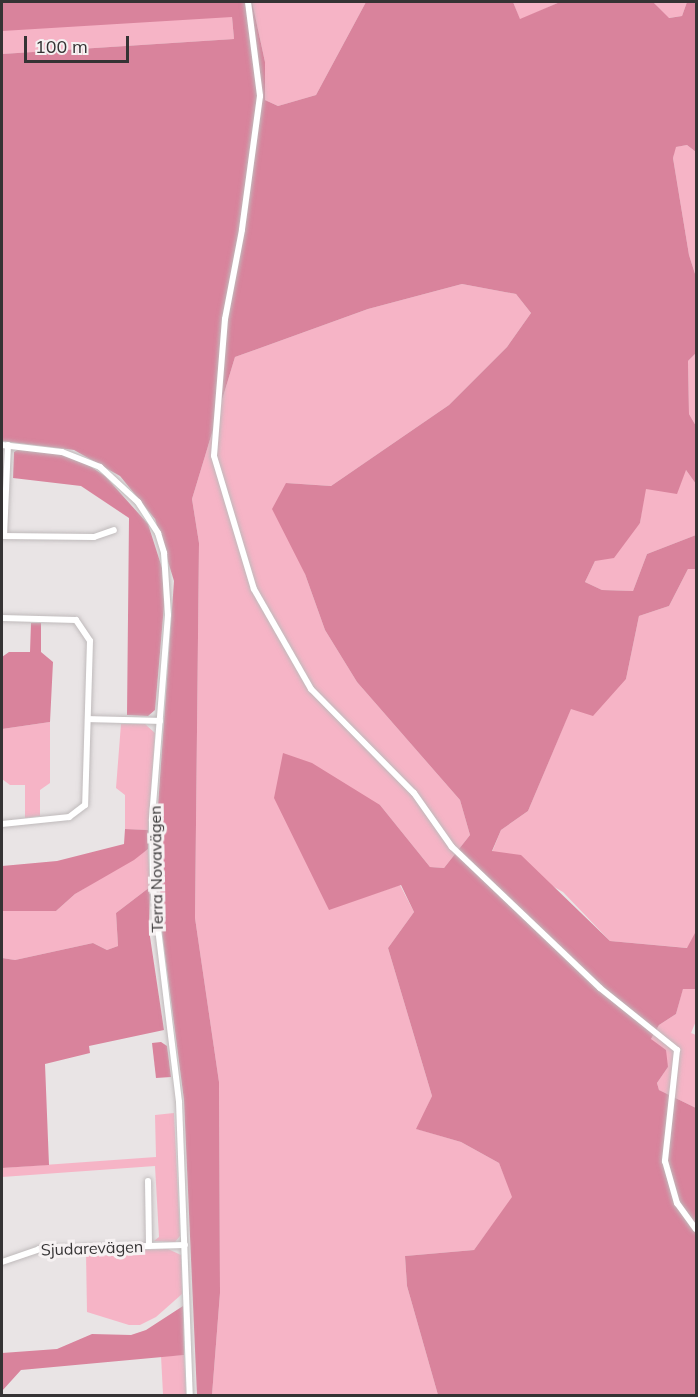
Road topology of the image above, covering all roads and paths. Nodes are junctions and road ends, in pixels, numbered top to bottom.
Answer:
1 (248, 2) edge
2 (5, 445) edge
3 (114, 530) dead end
4 (3, 536) edge
5 (2, 618) edge
6 (88, 718) junction
7 (160, 721) junction
8 (2, 824) edge
9 (148, 1181) dead end
10 (696, 1229) edge
11 (185, 1245) junction
12 (149, 1246) junction
13 (2, 1262) edge
14 (190, 1395) edge

1 - 10 street
2 - 4 street
2 - 7 street, Terra Novavägen
3 - 4 street
5 - 6 street
6 - 7 street
6 - 8 street
7 - 11 street, Terra Novavägen
9 - 12 street
11 - 12 street, Sjudarevägen
11 - 14 street, Terra Novavägen
12 - 13 street, Sjudarevägen

